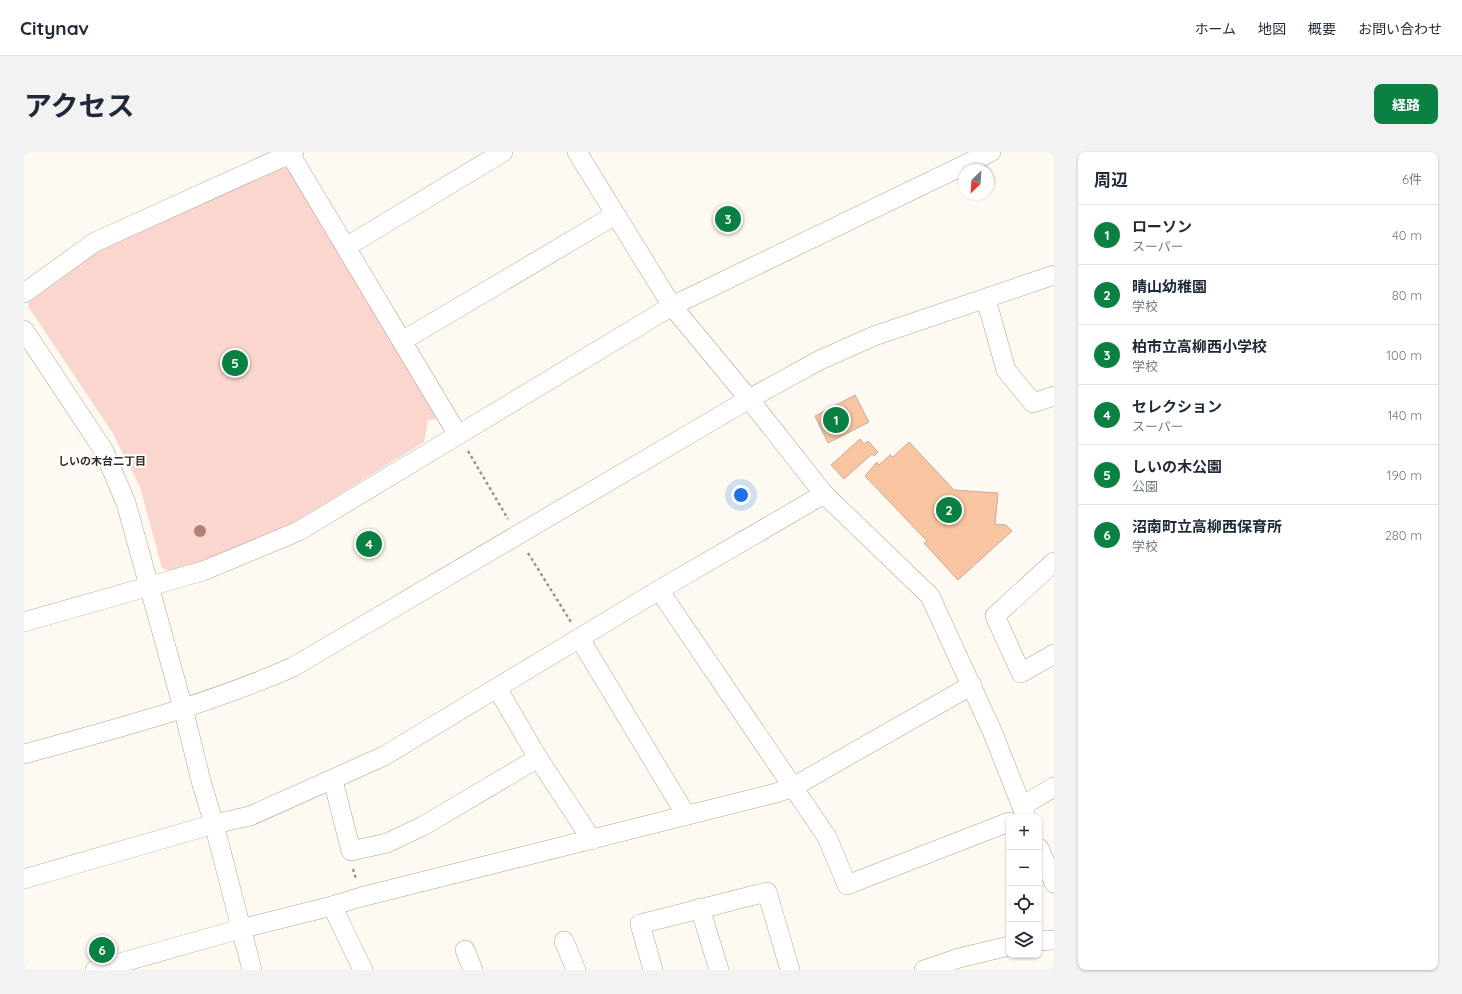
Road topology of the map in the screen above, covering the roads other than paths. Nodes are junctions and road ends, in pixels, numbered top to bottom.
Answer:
1 (503, 152) edge
2 (577, 152) edge
3 (990, 152) edge
4 (292, 153) edge
5 (615, 215) junction
6 (346, 247) junction
7 (1054, 275) edge
8 (24, 292) edge
9 (986, 299) junction
10 (672, 306) junction
11 (24, 330) edge
12 (402, 341) junction
13 (1054, 396) edge
14 (749, 399) junction
15 (458, 435) junction
16 (824, 494) junction
17 (1054, 562) edge
18 (150, 587) junction
19 (659, 590) junction
20 (24, 622) edge
21 (580, 639) junction
22 (1054, 654) edge
23 (972, 685) junction
24 (498, 688) junction
25 (183, 708) junction
26 (24, 754) edge
27 (538, 758) junction
28 (333, 780) junction
29 (793, 787) junction
30 (1054, 787) edge
31 (1020, 814) edge
32 (1021, 814) edge
33 (686, 815) junction
34 (1006, 821) edge
35 (214, 824) junction
36 (592, 840) junction
37 (1040, 850) edge
38 (24, 879) edge
39 (1054, 883) edge
40 (332, 906) junction
41 (700, 908) junction
42 (240, 929) junction
43 (1054, 940) edge
44 (564, 941) dead end
45 (1042, 941) edge
46 (1006, 947) edge
47 (465, 950) dead end
48 (953, 964) edge
49 (95, 970) edge
50 (252, 970) edge
51 (363, 970) edge
52 (473, 970) edge
53 (576, 970) edge
54 (653, 970) edge
55 (718, 970) edge
56 (790, 970) edge
57 (924, 970) edge

1 - 6 street
2 - 5 street
3 - 10 street
4 - 6 street
4 - 8 street
5 - 10 street
5 - 12 street
6 - 12 street
7 - 9 street
9 - 13 street
9 - 14 street
10 - 14 street
10 - 15 street
11 - 18 street
12 - 15 street
14 - 16 street
14 - 25 street
15 - 18 street
16 - 19 street
16 - 23 street
17 - 22 street
18 - 20 street
18 - 25 street
19 - 21 street
19 - 29 street
21 - 24 street
21 - 33 street
23 - 29 street
23 - 31 street
24 - 27 street
24 - 28 street
25 - 26 street
25 - 35 street
27 - 28 street
27 - 36 street
28 - 35 street
29 - 33 street
29 - 34 street
30 - 32 street
33 - 36 street
35 - 38 street
35 - 42 street
36 - 40 street
37 - 39 street
40 - 42 street
40 - 51 street
41 - 54 street
41 - 55 street
41 - 56 street
42 - 49 street
42 - 50 street
43 - 45 street
44 - 53 street
46 - 48 street
47 - 52 street
48 - 57 street

